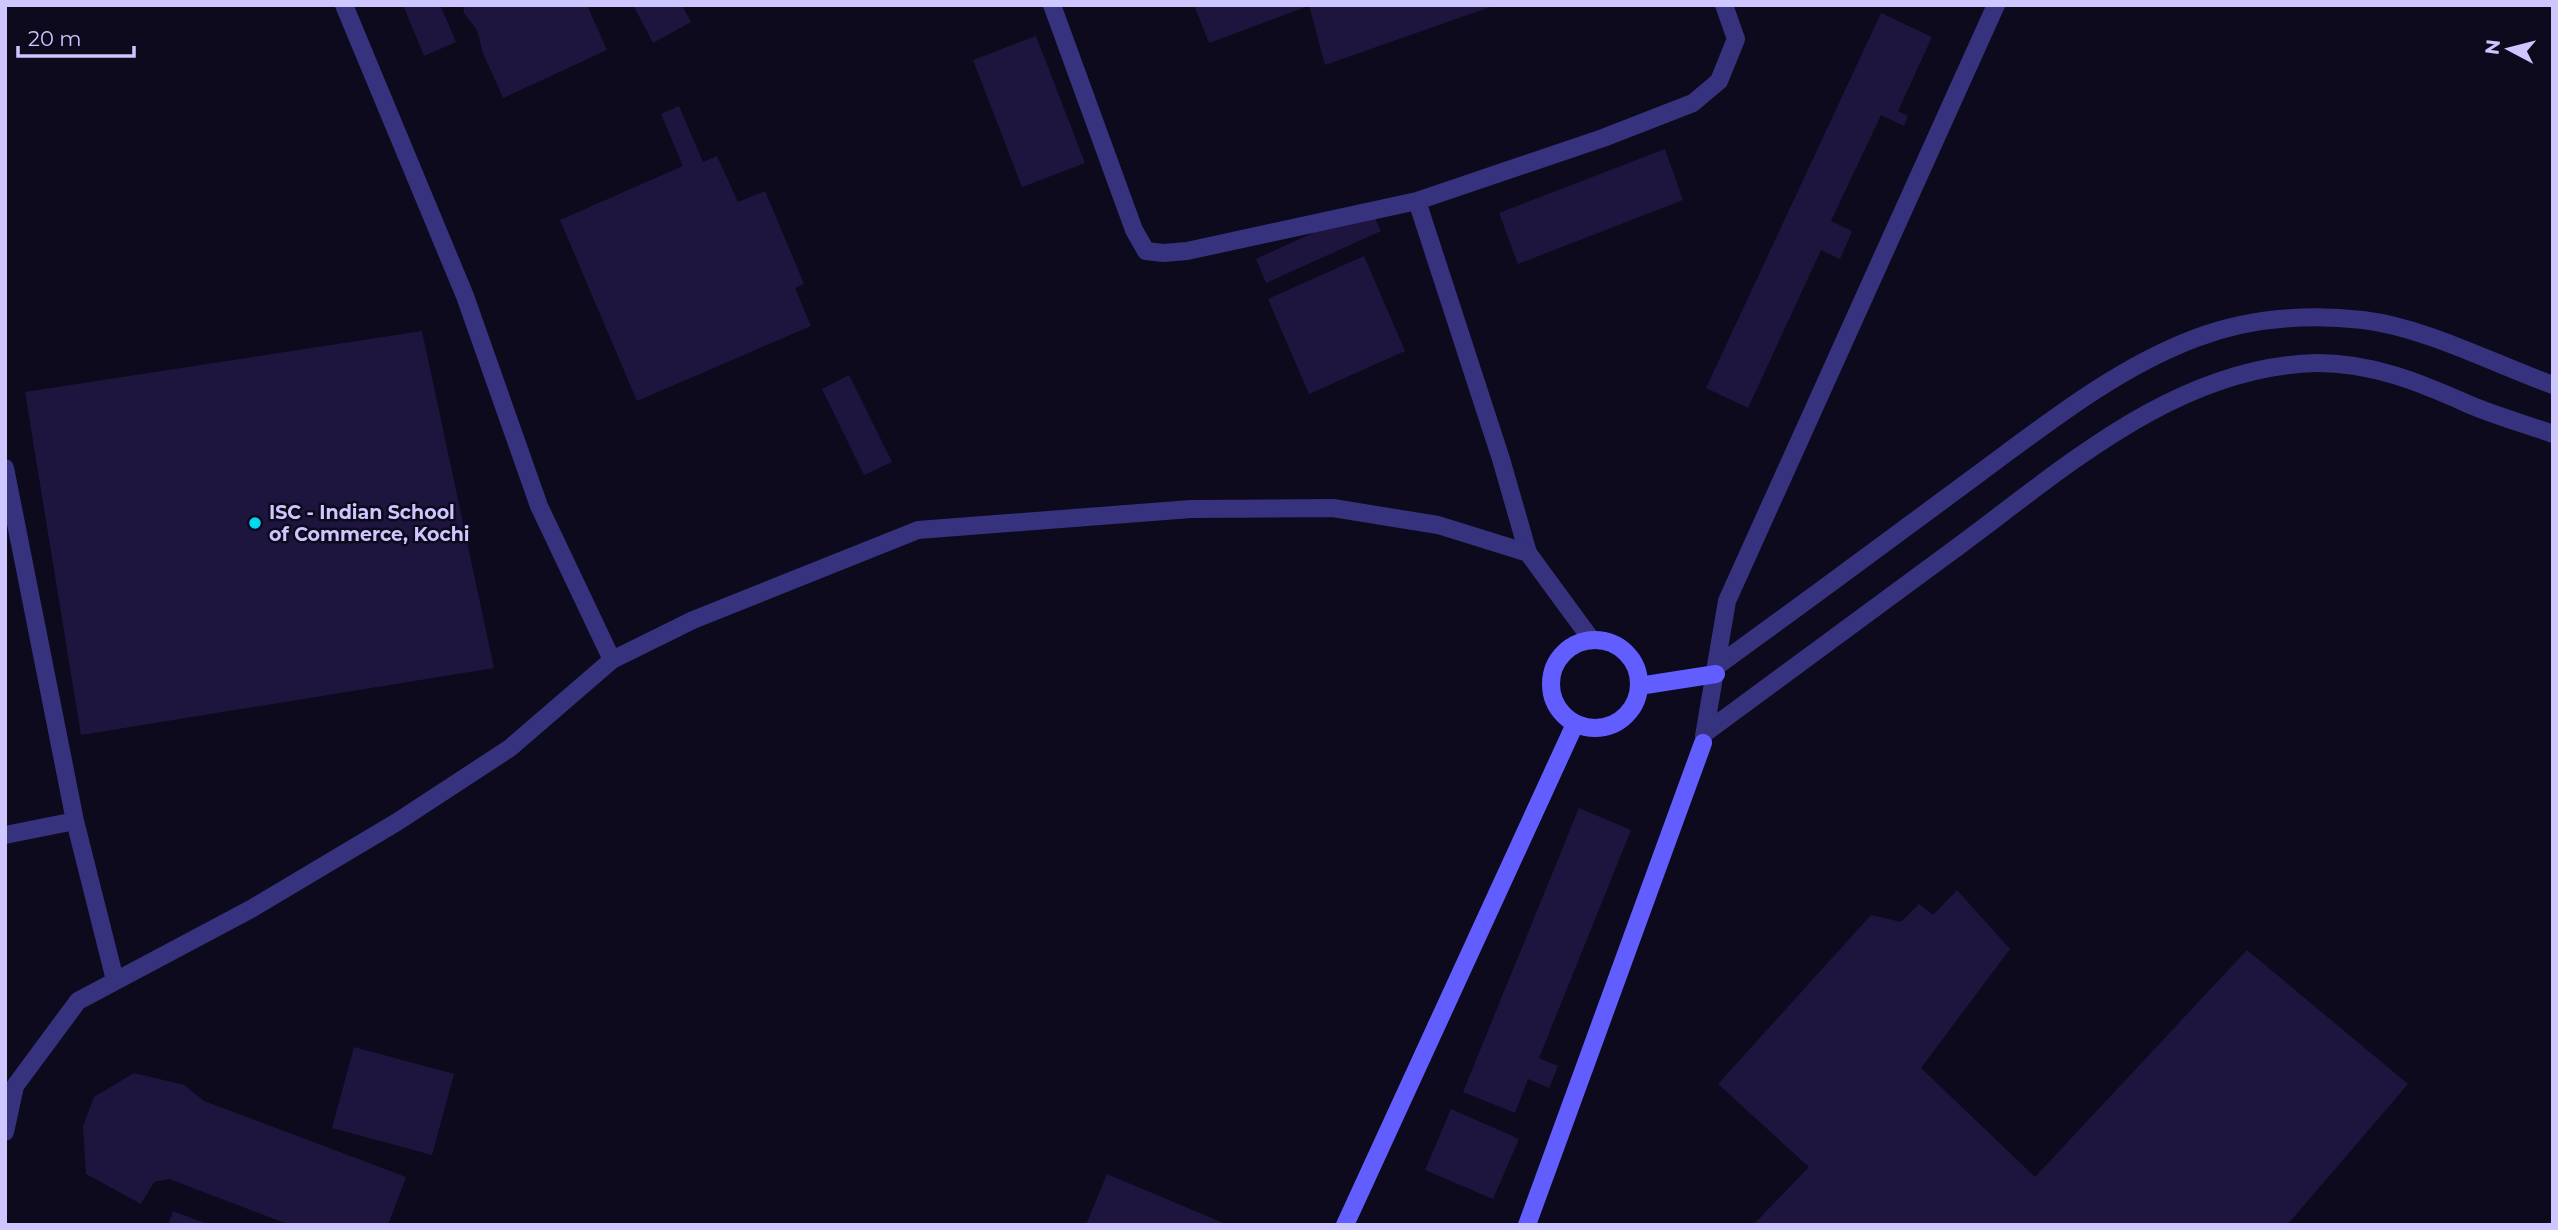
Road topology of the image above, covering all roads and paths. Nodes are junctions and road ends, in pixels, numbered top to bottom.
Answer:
1 (344, 5) edge
2 (1052, 5) edge
3 (1724, 5) edge
4 (1996, 5) edge
5 (1417, 201) junction
6 (2553, 385) edge
7 (2553, 435) edge
8 (5, 468) edge
9 (1528, 553) junction
10 (1591, 639) junction
11 (612, 660) junction
12 (1716, 670) junction
13 (1639, 686) junction
14 (1575, 724) junction
15 (1704, 738) junction
16 (75, 821) junction
17 (5, 835) edge
18 (115, 980) junction
19 (5, 1132) edge
20 (1345, 1225) edge
21 (1527, 1225) edge

1 - 11 street
2 - 5 street
3 - 5 street
4 - 12 street
5 - 9 street
6 - 12 street
7 - 15 street
8 - 16 street
9 - 10 street
9 - 11 street
10 - 13 street
10 - 14 street
11 - 18 street
12 - 13 street
12 - 15 street
13 - 14 street
14 - 20 street
15 - 21 street
16 - 17 street
16 - 18 street
18 - 19 street

